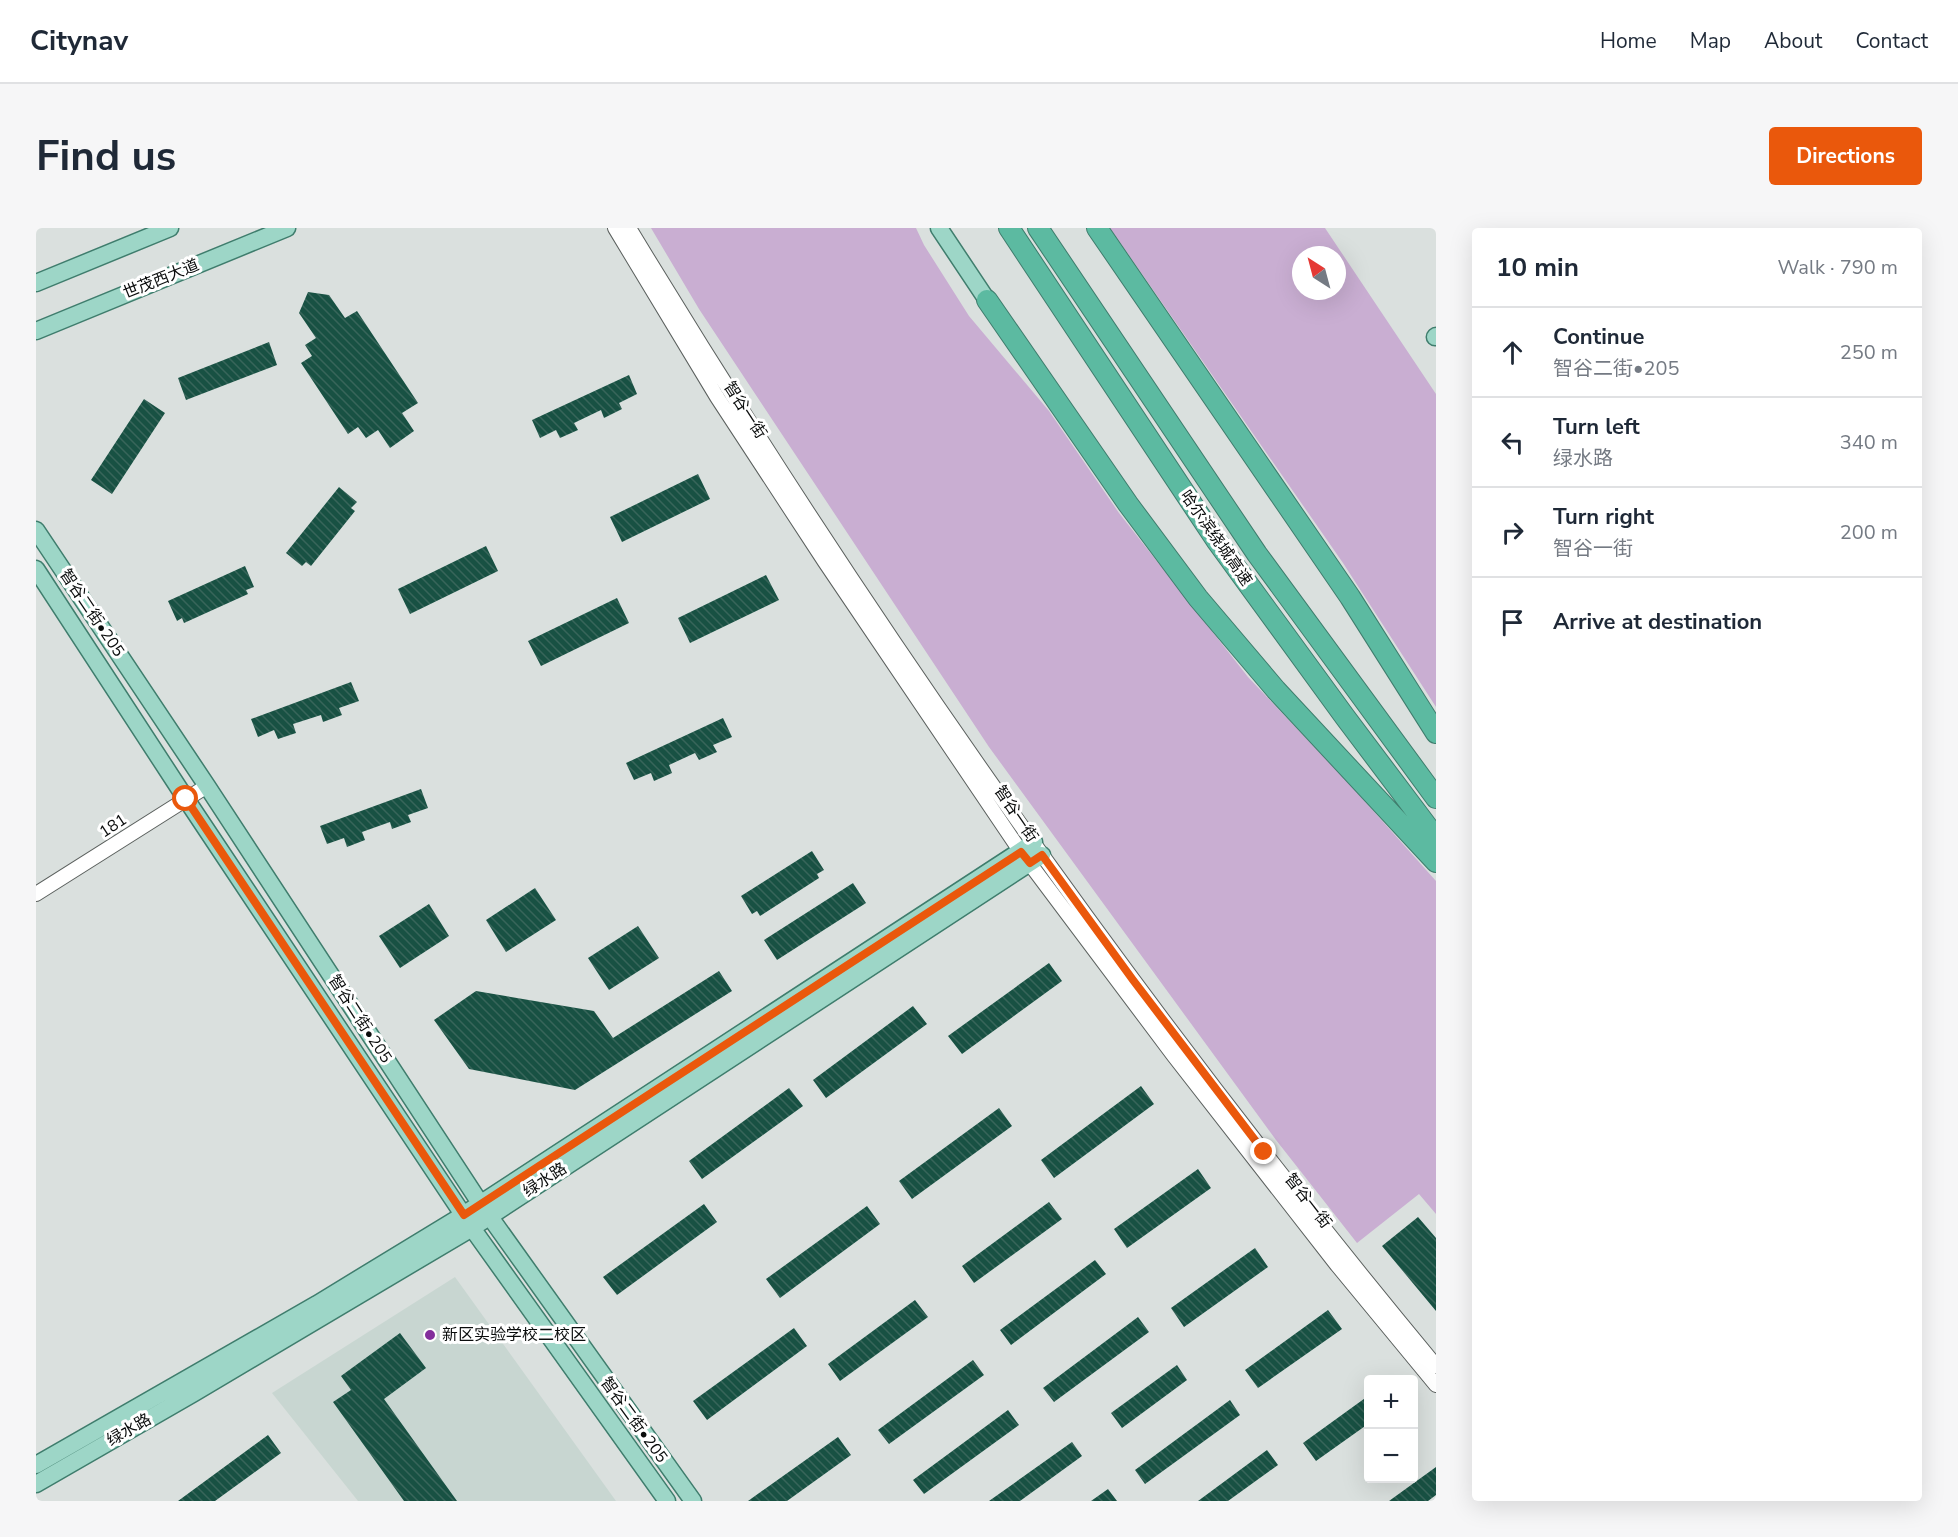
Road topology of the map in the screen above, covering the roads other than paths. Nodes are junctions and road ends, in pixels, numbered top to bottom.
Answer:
1 (170, 228) edge
2 (287, 228) edge
3 (615, 228) edge
4 (629, 228) edge
5 (939, 228) edge
6 (1009, 228) edge
7 (1038, 228) edge
8 (1096, 228) edge
9 (36, 283) edge
10 (987, 300) joint
11 (36, 330) edge
12 (36, 530) edge
13 (36, 569) edge
14 (1436, 733) edge
15 (207, 786) junction
16 (1436, 798) edge
17 (186, 799) junction
18 (1436, 838) edge
19 (1032, 853) junction
20 (1436, 862) edge
21 (36, 894) edge
22 (485, 1209) junction
23 (468, 1221) junction
24 (1436, 1366) edge
25 (1436, 1385) edge
26 (36, 1465) edge
27 (36, 1484) edge
28 (667, 1501) edge
29 (693, 1501) edge

1 - 9 main road
2 - 11 main road, 世茂西大道
3 - 19 street, 智谷一街
4 - 19 street, 智谷一街
5 - 10 main road
6 - 18 highway, 哈尔滨绕城高速
7 - 16 highway, 哈尔滨绕城高速
8 - 14 highway
10 - 20 highway
12 - 15 main road, 智谷二街•205
13 - 17 main road, 智谷二街•205
15 - 17 street, 181
15 - 22 main road, 智谷二街•205
17 - 21 street, 181
17 - 23 main road, 智谷二街•205
19 - 22 main road, 绿水路
19 - 24 street, 智谷一街
19 - 25 street, 智谷一街
22 - 23 main road, 绿水路
22 - 29 main road, 智谷二街•205
23 - 26 main road, 绿水路
23 - 27 main road, 绿水路
23 - 28 main road, 智谷二街•205

